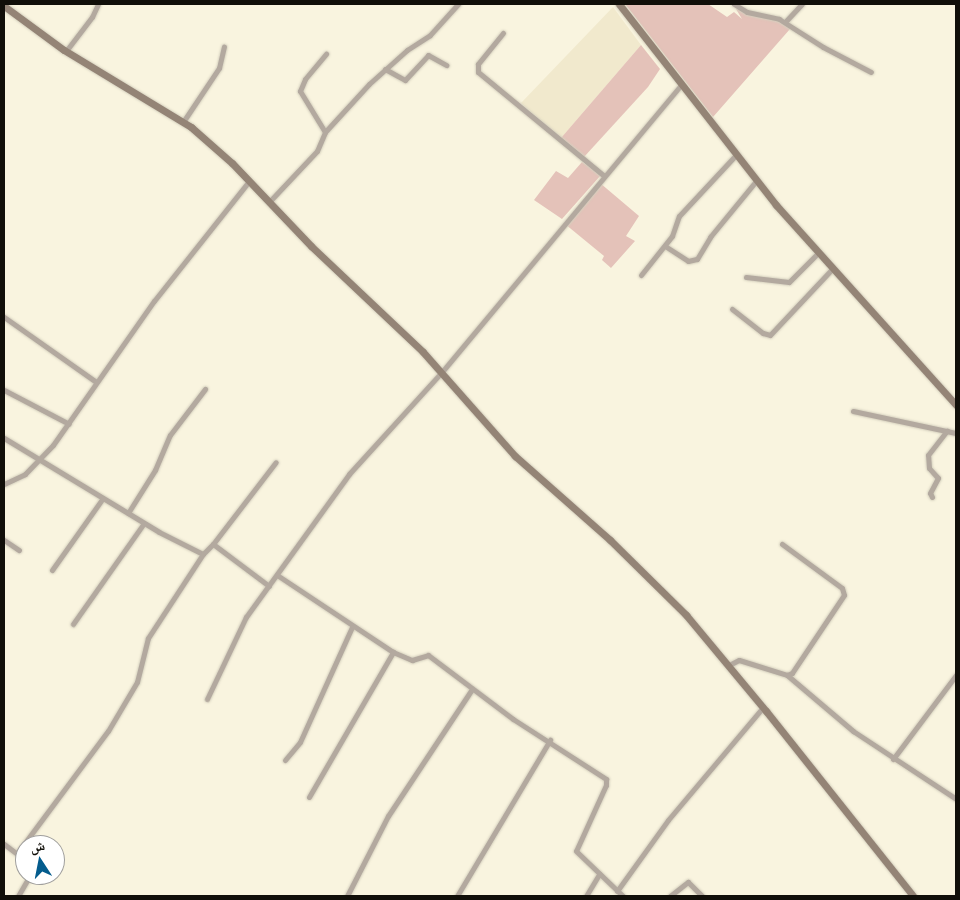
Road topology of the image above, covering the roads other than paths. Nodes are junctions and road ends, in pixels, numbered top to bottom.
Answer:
1 (98, 4) edge
2 (458, 4) edge
3 (619, 4) edge
4 (734, 4) edge
5 (802, 4) edge
6 (4, 6) edge
7 (785, 22) junction
8 (503, 33) dead end
9 (224, 47) dead end
10 (66, 51) junction
11 (326, 54) dead end
12 (446, 65) dead end
13 (385, 69) junction
14 (871, 72) dead end
15 (680, 86) junction
16 (183, 122) junction
17 (325, 132) junction
18 (735, 156) junction
19 (603, 175) junction
20 (249, 181) junction
21 (756, 181) junction
22 (269, 202) junction
23 (665, 246) junction
24 (819, 252) junction
25 (833, 268) junction
26 (641, 276) dead end
27 (746, 277) dead end
28 (732, 309) dead end
29 (4, 317) edge
30 (441, 373) junction
31 (96, 382) junction
32 (206, 389) dead end
33 (4, 390) edge
34 (956, 405) edge
35 (853, 412) dead end
36 (69, 424) junction
37 (947, 431) junction
38 (956, 434) edge
39 (4, 438) edge
40 (41, 460) junction
41 (276, 462) dead end
42 (4, 484) edge
43 (932, 497) dead end
44 (103, 498) junction
45 (128, 513) junction
46 (144, 523) junction
47 (4, 540) edge
48 (213, 544) junction
49 (782, 544) dead end
50 (20, 550) dead end
51 (203, 554) junction
52 (52, 570) dead end
53 (277, 575) junction
54 (269, 586) junction
55 (73, 624) dead end
56 (352, 627) junction
57 (393, 652) junction
58 (729, 665) junction
59 (786, 675) junction
60 (956, 675) edge
61 (472, 689) junction
62 (207, 699) dead end
63 (763, 707) junction
64 (550, 740) junction
65 (893, 758) junction
66 (285, 760) dead end
67 (309, 797) dead end
68 (956, 799) edge
69 (31, 835) edge
70 (4, 844) edge
71 (15, 850) edge
72 (599, 874) junction
73 (24, 885) edge
74 (617, 891) junction
75 (18, 896) edge
76 (346, 896) edge
77 (457, 896) edge
78 (586, 896) edge
79 (623, 896) edge
80 (670, 896) edge
81 (702, 896) edge
82 (913, 896) edge

1 - 10 street
2 - 13 street
3 - 15 street
4 - 7 street
5 - 7 street
6 - 10 street
7 - 14 street
8 - 19 street
9 - 16 street
10 - 16 street
11 - 17 street
12 - 13 street
13 - 17 street
15 - 18 street
15 - 19 street
16 - 20 street
17 - 22 street
18 - 21 street
18 - 23 street
19 - 30 street
20 - 22 street
20 - 31 street
21 - 23 street
21 - 24 street
22 - 30 street
23 - 26 street
24 - 25 street
24 - 27 street
25 - 28 street
25 - 34 street
29 - 31 street
30 - 53 street
30 - 58 street
31 - 36 street
32 - 45 street
33 - 36 street
35 - 37 street
36 - 40 street
37 - 38 street
37 - 43 street
39 - 40 street
40 - 42 street
40 - 44 street
41 - 48 street
44 - 45 street
44 - 52 street
45 - 46 street
46 - 51 street
46 - 55 street
47 - 50 street
48 - 51 street
48 - 54 street
49 - 59 street
51 - 69 street
53 - 54 street
53 - 56 street
54 - 62 street
56 - 57 street
56 - 66 street
57 - 61 street
57 - 67 street
58 - 59 street
58 - 63 street
59 - 65 street
60 - 65 street
61 - 64 street
61 - 76 street
63 - 74 street
63 - 82 street
64 - 72 street
64 - 77 street
65 - 68 street
70 - 71 street
72 - 74 street
72 - 78 street
73 - 75 street
74 - 79 street
80 - 81 street

